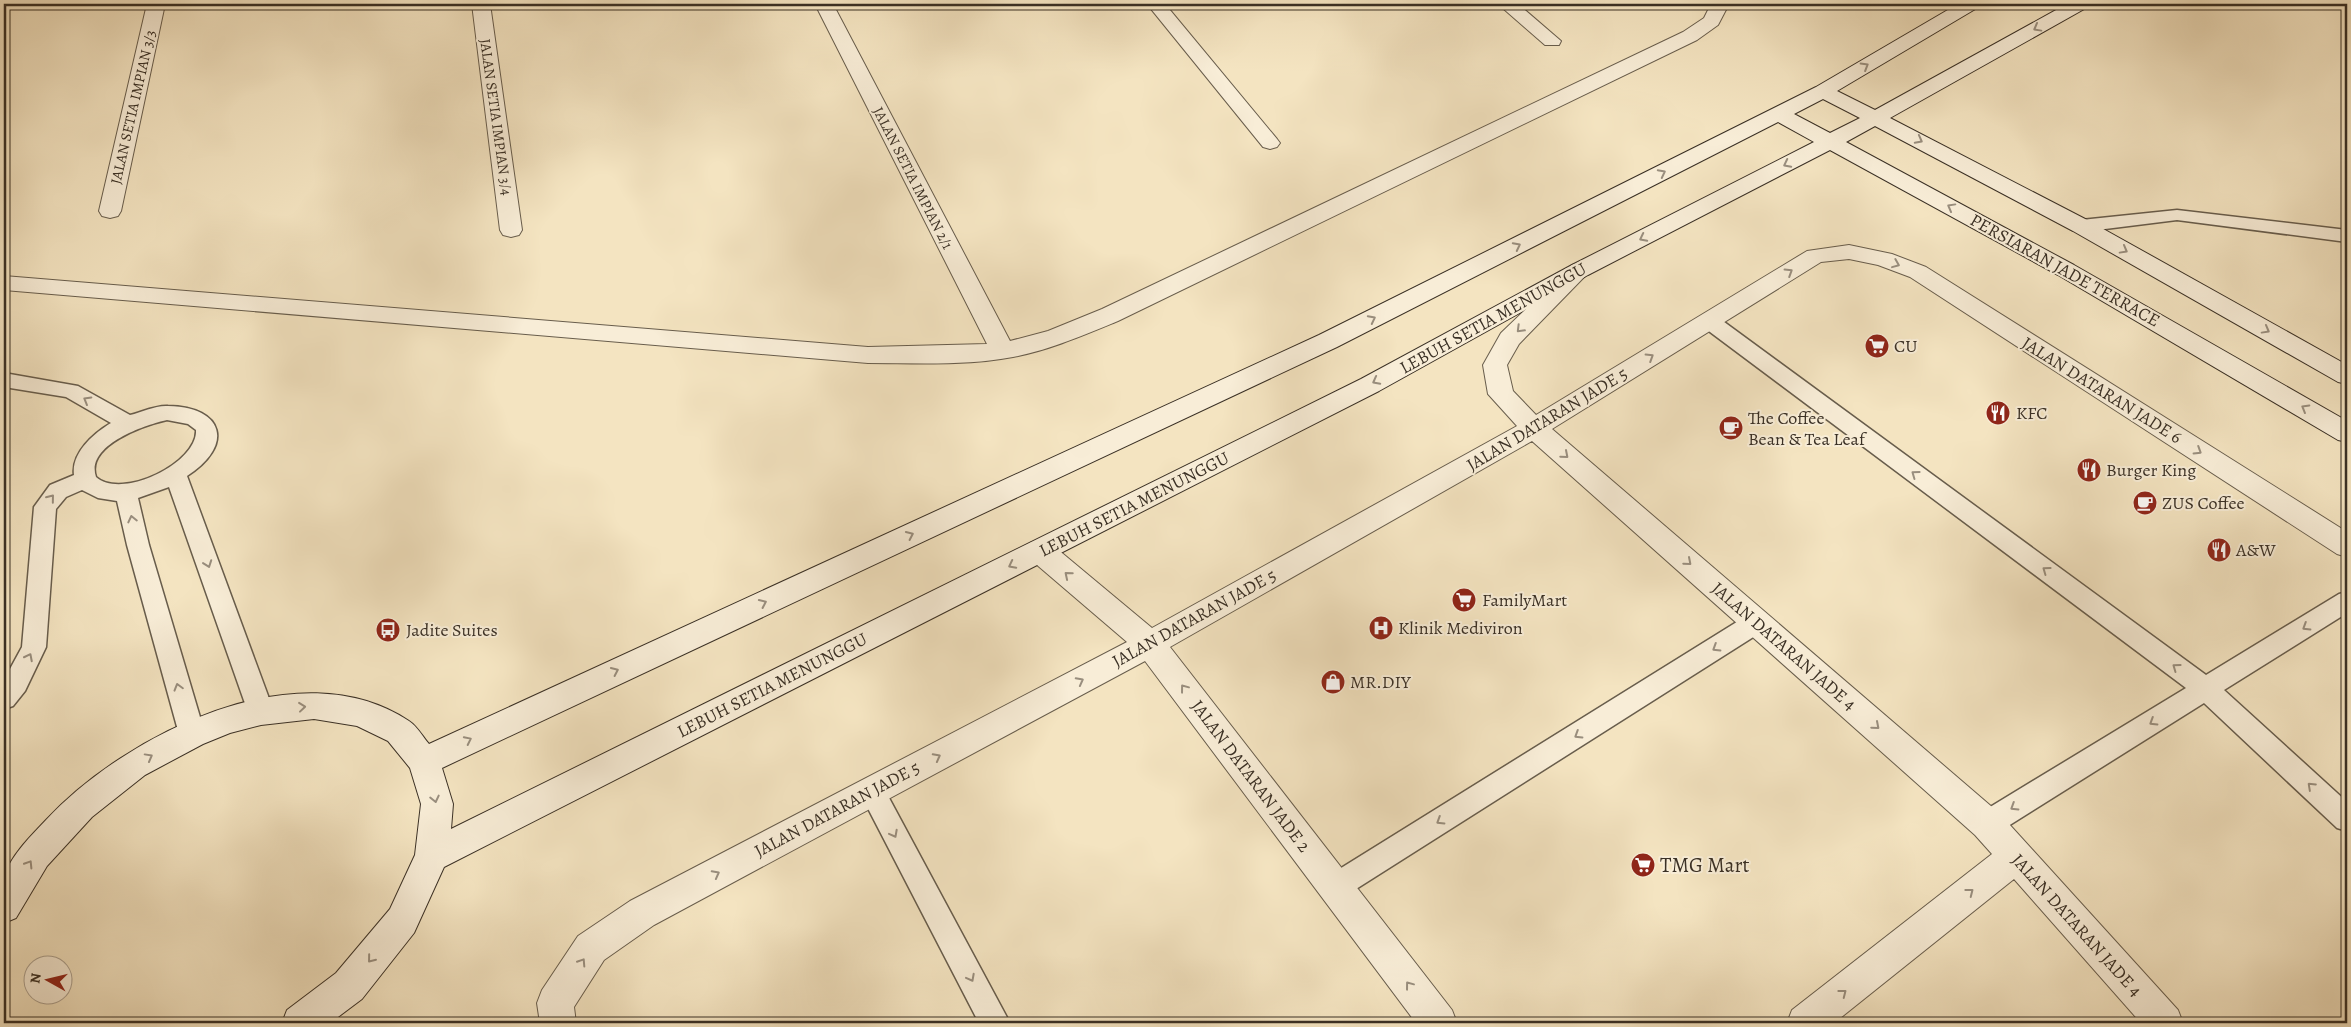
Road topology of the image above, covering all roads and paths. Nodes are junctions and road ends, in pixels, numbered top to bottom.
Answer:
1 (156, 4) edge
2 (481, 4) edge
3 (824, 4) edge
4 (1156, 4) edge
5 (1507, 4) edge
6 (1720, 4) edge
7 (1971, 4) edge
8 (2080, 4) edge
9 (1552, 41) dead end
10 (1823, 91) junction
11 (1779, 114) junction
12 (1876, 118) junction
13 (1831, 142) junction
14 (1270, 143) dead end
15 (110, 211) dead end
16 (2081, 226) junction
17 (511, 230) dead end
18 (2347, 236) edge
19 (1849, 252) joint
20 (1580, 270) junction
21 (4, 282) edge
22 (1709, 321) junction
23 (1003, 351) junction
24 (2347, 376) edge
25 (4, 380) edge
26 (129, 424) junction
27 (1534, 428) junction
28 (2347, 432) edge
29 (176, 475) junction
30 (84, 480) junction
31 (126, 493) junction
32 (2347, 546) edge
33 (1040, 551) junction
34 (2347, 601) edge
35 (1757, 622) junction
36 (1150, 644) junction
37 (2206, 689) junction
38 (4, 698) edge
39 (261, 712) junction
40 (192, 734) junction
41 (424, 762) junction
42 (872, 791) junction
43 (2347, 819) edge
44 (1987, 824) junction
45 (432, 856) junction
46 (2016, 856) junction
47 (1335, 887) junction
48 (4, 906) edge
49 (556, 1013) edge
50 (300, 1023) edge
51 (995, 1023) edge
52 (1439, 1023) edge
53 (1805, 1023) edge
54 (2165, 1023) edge

1 - 15 street, JALAN SETIA IMPIAN 3/3
2 - 17 street, JALAN SETIA IMPIAN 3/4
3 - 23 street, JALAN SETIA IMPIAN 2/1
4 - 14 street
5 - 9 street
6 - 23 street
10 -> 7 street
8 -> 12 street
10 - 11 street
10 - 12 street
11 - 13 street, PERSIARAN JADE TERRACE
41 -> 11 street
12 - 13 street, LEBUH SETIA MENUNGGU
12 -> 16 street
13 -> 20 street, LEBUH SETIA MENUNGGU
28 -> 13 street, PERSIARAN JADE TERRACE
16 - 18 lane
16 -> 24 street
22 -> 19 street, JALAN DATARAN JADE 5
19 -> 32 street, JALAN DATARAN JADE 6
20 -> 27 street, JALAN DATARAN JADE 4
20 -> 33 street, LEBUH SETIA MENUNGGU
21 - 23 street
27 -> 22 street, JALAN DATARAN JADE 5
37 -> 22 lane
26 -> 25 lane
26 - 29 lane
26 - 30 lane
27 -> 35 street, JALAN DATARAN JADE 4
27 - 36 street, JALAN DATARAN JADE 5
29 - 31 lane
29 -> 39 lane
30 - 31 lane
38 -> 30 lane
40 -> 31 lane
36 -> 33 street, JALAN DATARAN JADE 2
33 -> 45 street, LEBUH SETIA MENUNGGU
34 -> 37 lane
35 -> 44 street, JALAN DATARAN JADE 4
35 -> 47 lane
42 -> 36 street, JALAN DATARAN JADE 5
47 -> 36 street, JALAN DATARAN JADE 2
43 -> 37 lane
37 -> 44 lane
39 - 40 street
39 -> 41 street
48 -> 40 street
41 -> 45 street
49 -> 42 street, JALAN DATARAN JADE 5
42 -> 51 lane
44 - 46 street, JALAN DATARAN JADE 4
45 -> 50 street
53 -> 46 street
46 - 54 street, JALAN DATARAN JADE 4
52 -> 47 street, JALAN DATARAN JADE 2

